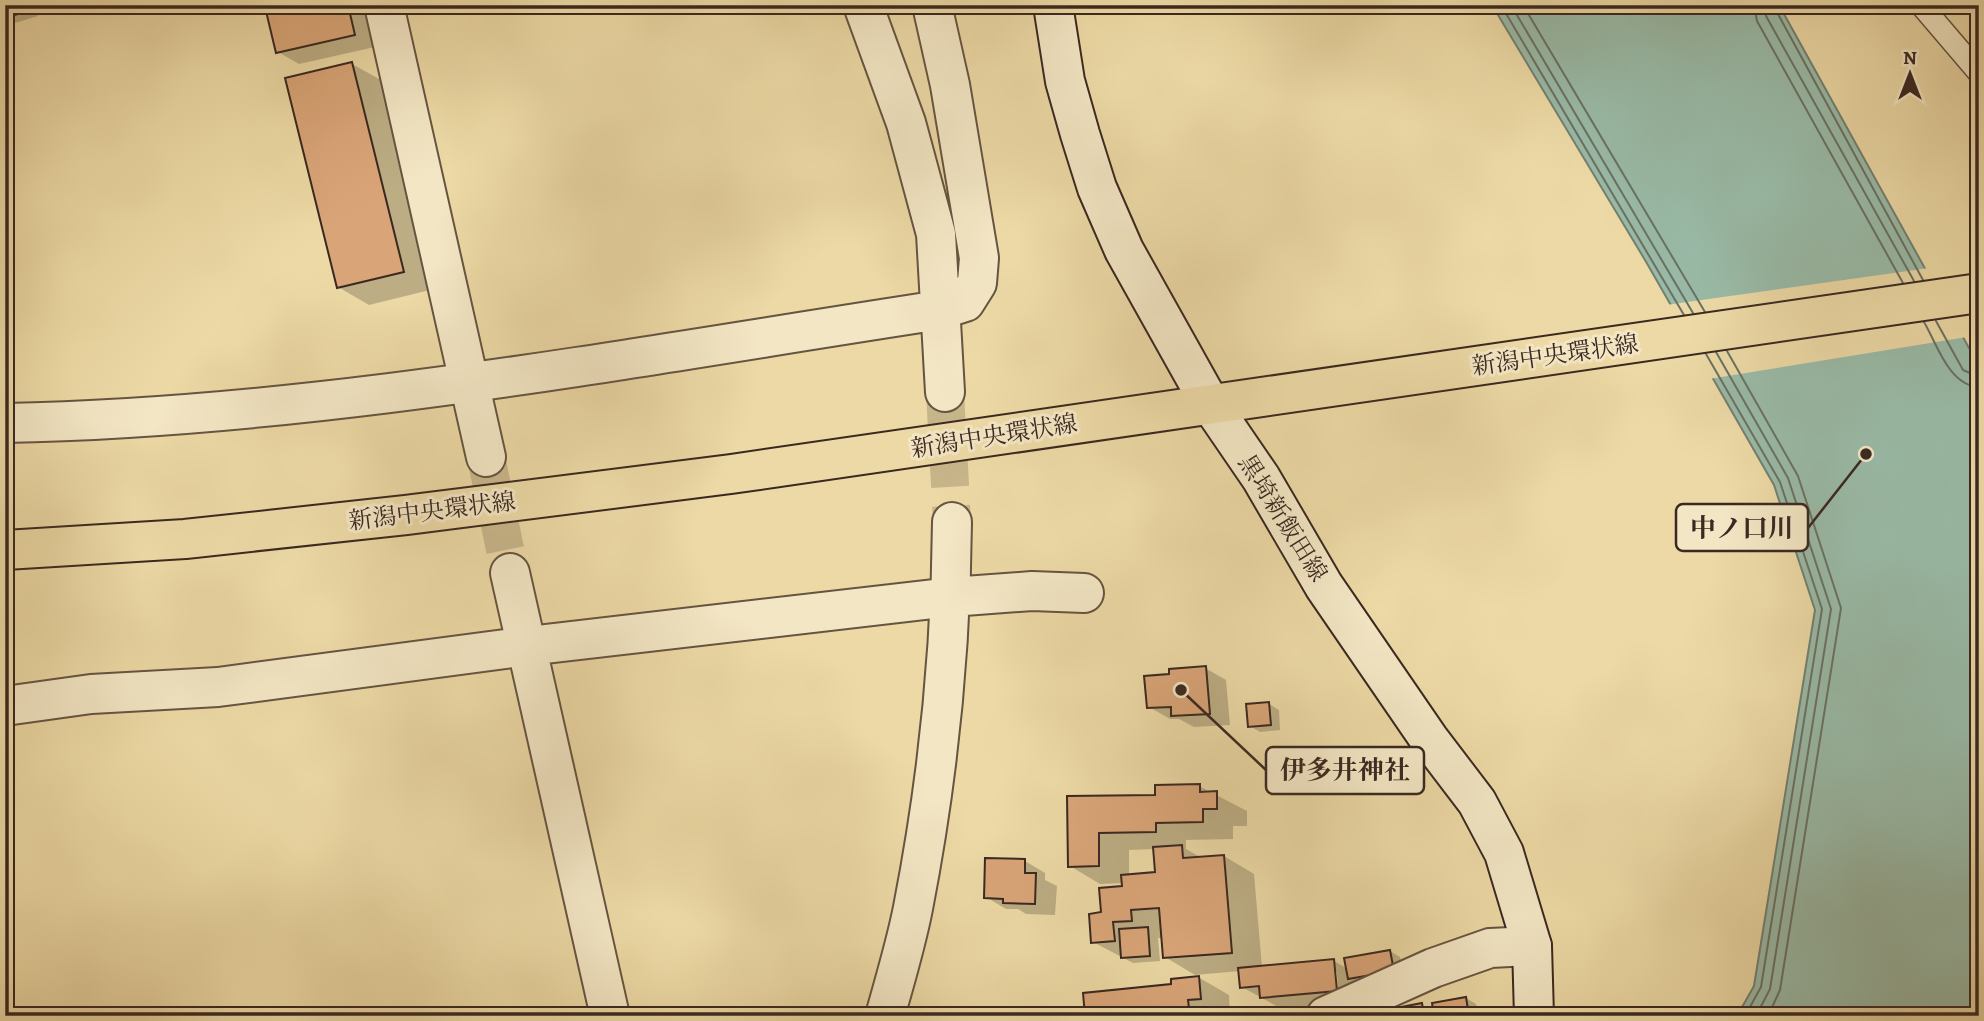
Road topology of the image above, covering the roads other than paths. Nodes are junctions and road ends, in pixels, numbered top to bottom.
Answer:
1 (384, 5) edge
2 (863, 5) edge
3 (932, 5) edge
4 (1053, 5) edge
5 (1921, 5) edge
6 (1979, 74) edge
7 (1979, 293) edge
8 (940, 310) junction
9 (468, 382) junction
10 (946, 392) tunnel mouth
11 (1209, 402) junction
12 (5, 424) edge
13 (486, 457) tunnel mouth
14 (952, 522) tunnel mouth
15 (5, 550) edge
16 (510, 573) tunnel mouth
17 (1084, 593) dead end
18 (951, 597) junction
19 (527, 646) junction
20 (5, 706) edge
21 (1532, 946) junction
22 (610, 1016) edge
23 (885, 1016) edge
24 (1325, 1016) edge
25 (1534, 1016) edge

1 - 9 street
2 - 8 street
3 - 8 street
4 - 11 street, 黒埼新飯田線
5 - 6 lane
7 - 11 main road, 新潟中央環状線
8 - 9 street
8 - 10 street
9 - 12 street
9 - 13 street
11 - 15 main road, 新潟中央環状線
11 - 21 street, 黒埼新飯田線
14 - 18 street
16 - 19 street
17 - 18 street
18 - 19 street
18 - 23 street
19 - 20 street
19 - 22 street
21 - 24 street
21 - 25 street, 黒埼新飯田線

